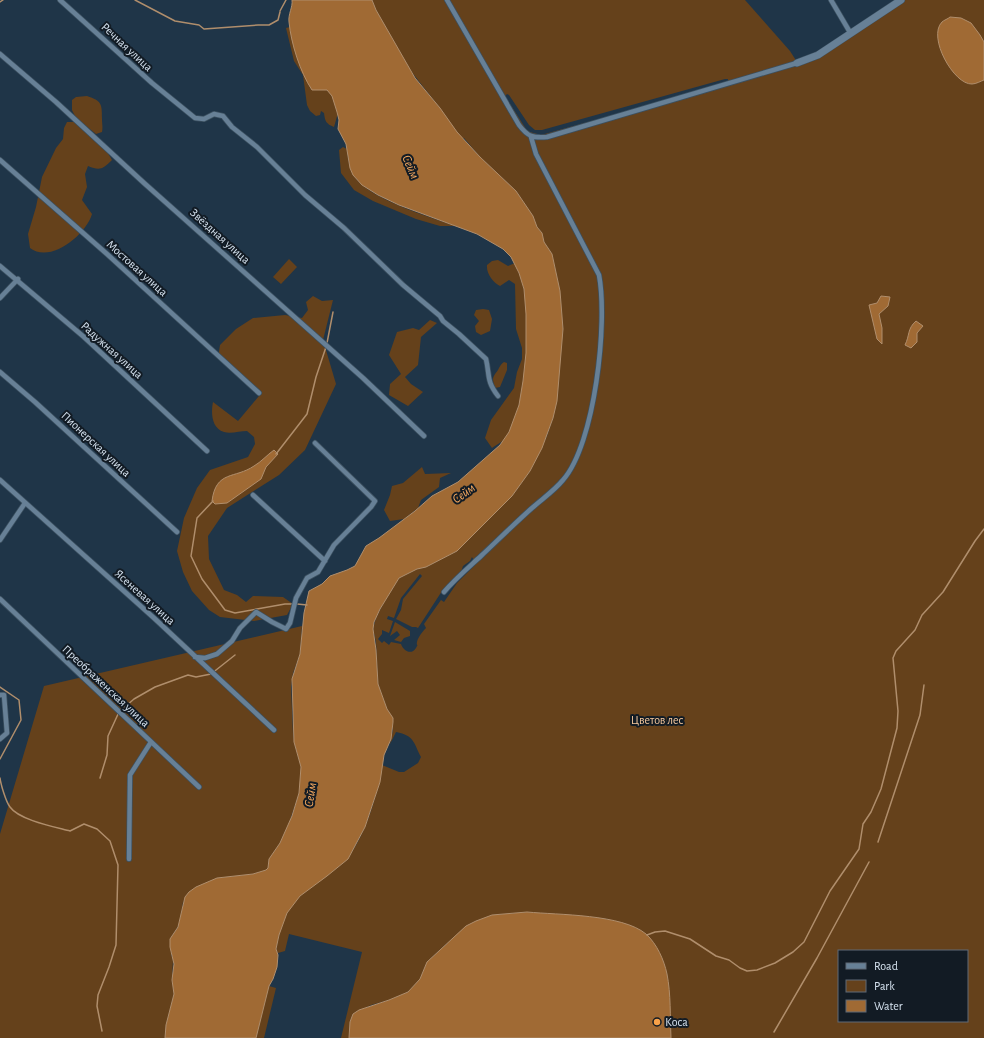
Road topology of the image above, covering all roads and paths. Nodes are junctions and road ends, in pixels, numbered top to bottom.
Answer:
1 (60, 0) edge
2 (447, 0) edge
3 (831, 0) edge
4 (901, 0) edge
5 (851, 34) junction
6 (0, 54) edge
7 (797, 62) joint
8 (531, 137) junction
9 (0, 160) edge
10 (0, 266) edge
11 (18, 280) junction
12 (0, 298) edge
13 (0, 372) edge
14 (259, 392) dead end
15 (498, 396) dead end
16 (424, 436) dead end
17 (315, 443) dead end
18 (207, 451) dead end
19 (0, 480) edge
20 (253, 495) dead end
21 (26, 503) junction
22 (177, 532) dead end
23 (0, 540) edge
24 (324, 561) junction
25 (444, 592) dead end
26 (0, 599) edge
27 (195, 657) junction
28 (0, 695) edge
29 (274, 730) dead end
30 (0, 739) edge
31 (151, 742) junction
32 (199, 787) dead end
33 (129, 859) dead end

1 - 15 street, Речная улица
2 - 8 street
3 - 5 street
4 - 5 street
5 - 7 street
6 - 16 street, Звёздная улица
7 - 8 street
8 - 25 street
9 - 14 street, Мостовая улица
10 - 11 street, Радужная улица
11 - 12 street
11 - 18 street, Радужная улица
13 - 22 street, Пионерская улица
17 - 24 street
19 - 21 street, Ясеневая улица
20 - 24 street
21 - 23 street
21 - 27 street, Ясеневая улица
24 - 27 street
26 - 31 street, Преображенская улица
27 - 29 street, Ясеневая улица
28 - 30 street
31 - 32 street, Преображенская улица
31 - 33 street

